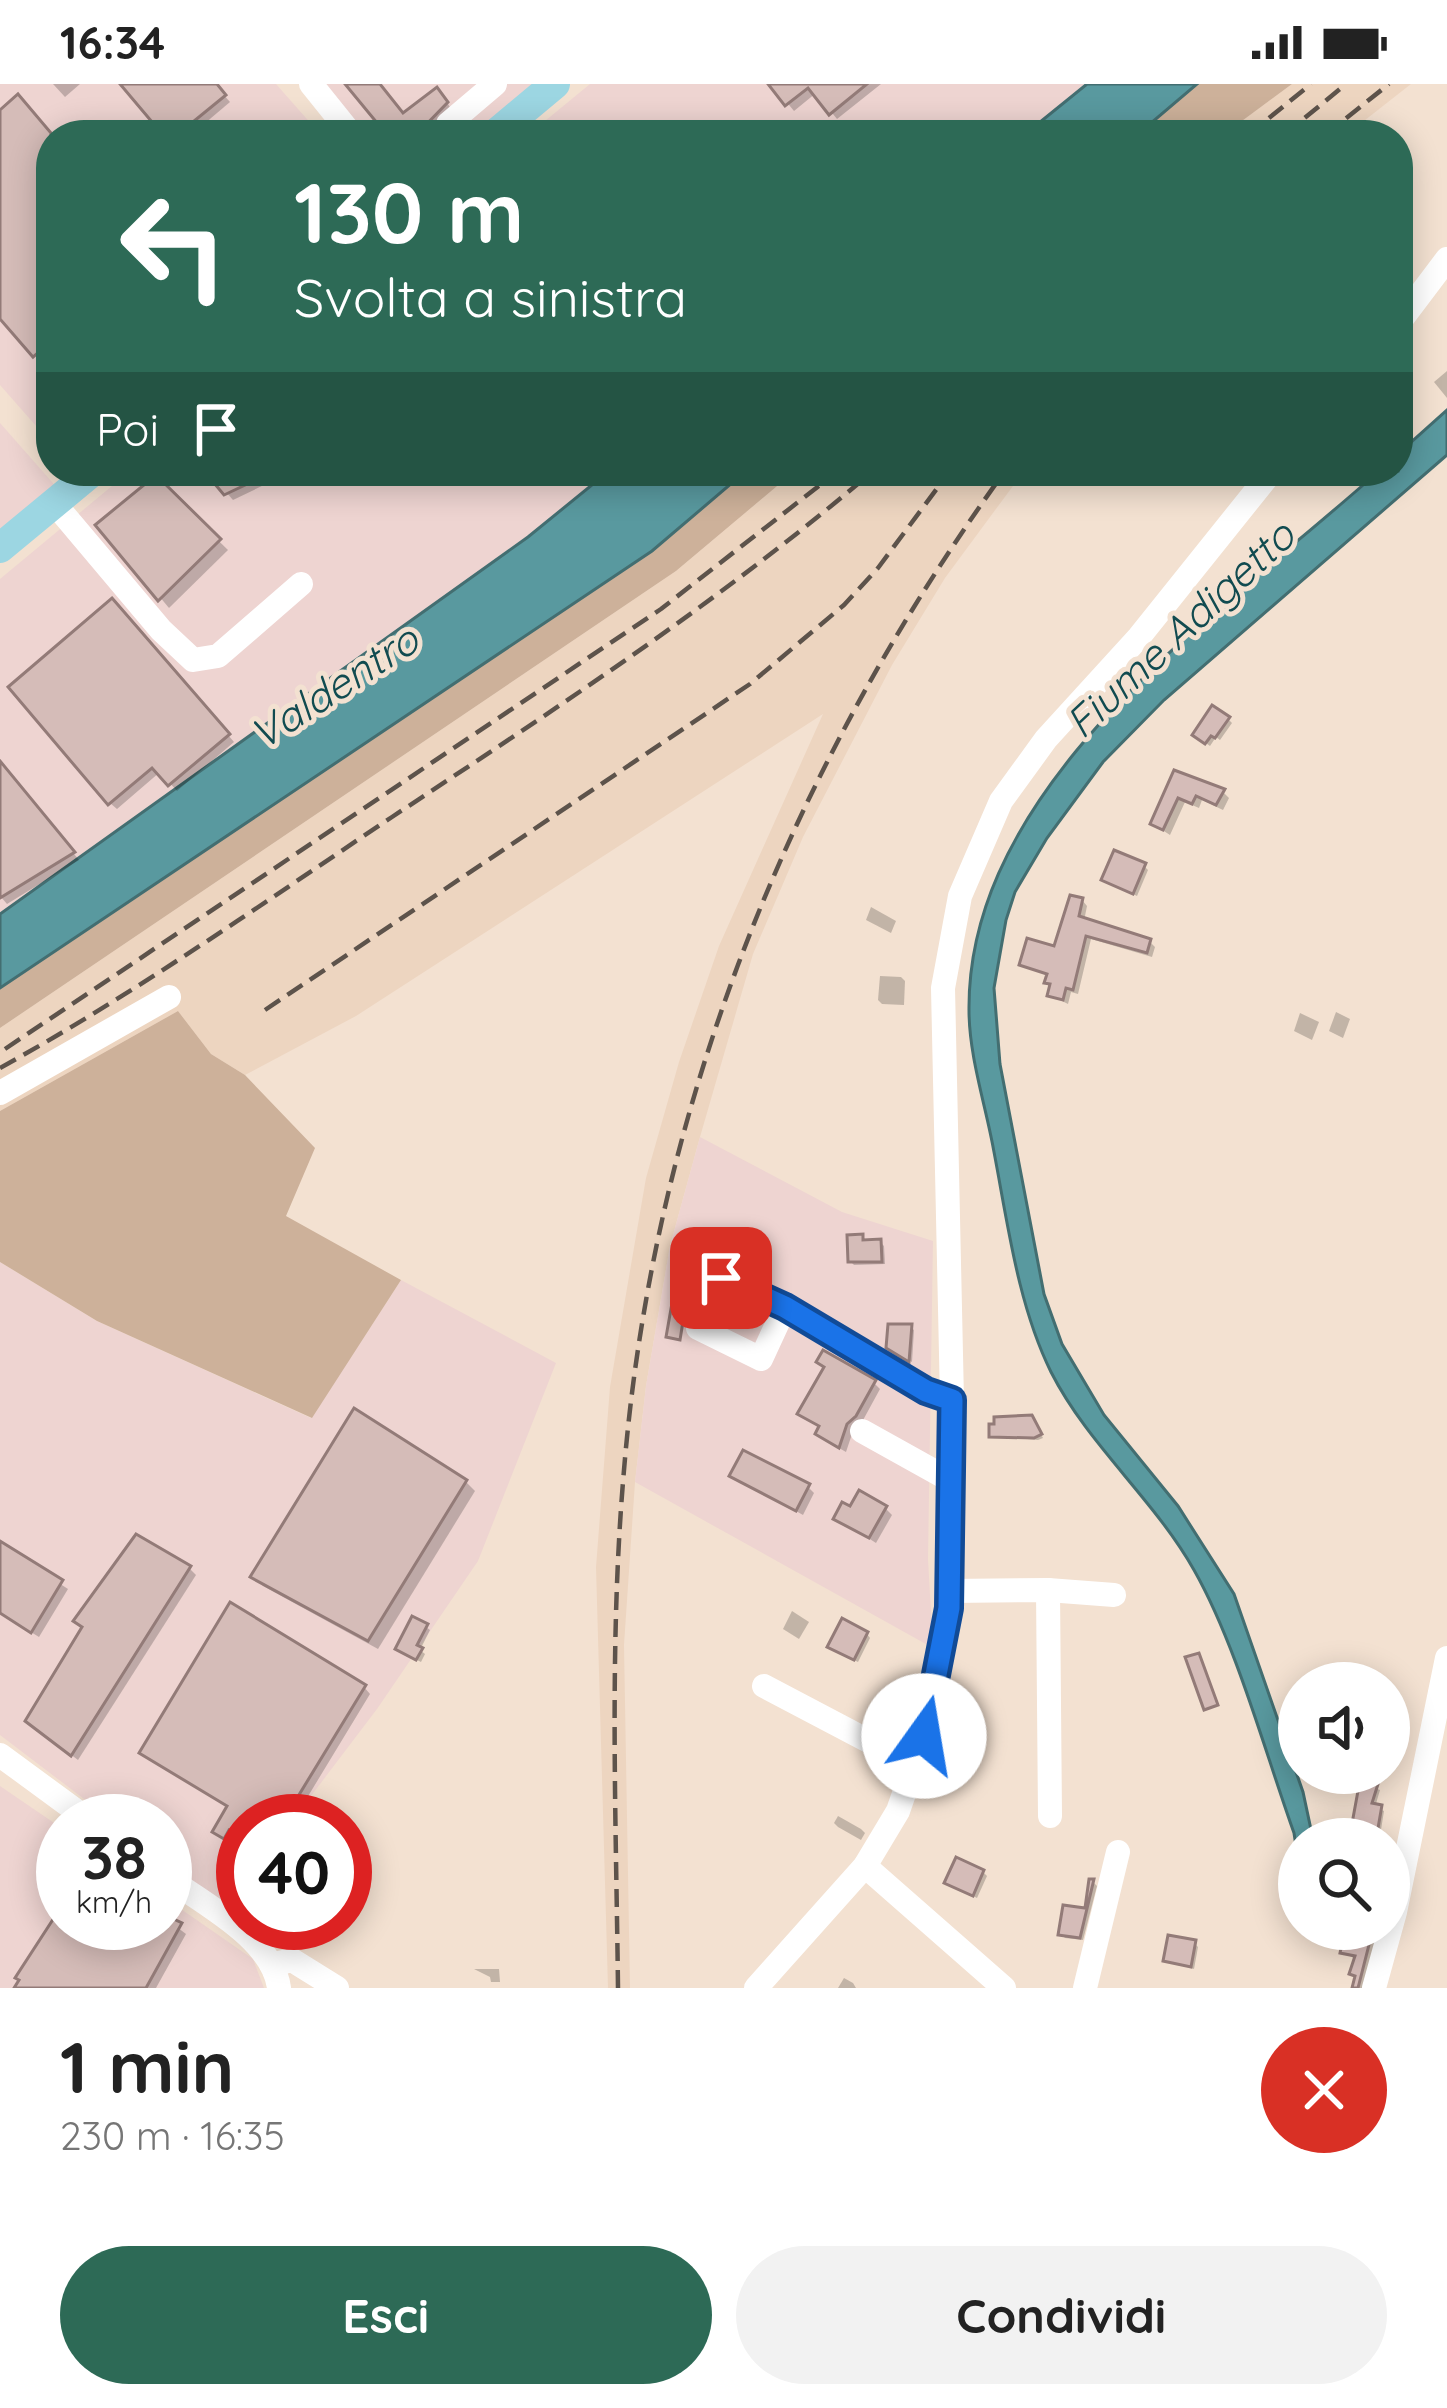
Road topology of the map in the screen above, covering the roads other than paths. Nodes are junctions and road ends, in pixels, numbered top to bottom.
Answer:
1 (311, 84) edge
2 (495, 84) edge
3 (555, 84) edge
4 (340, 120) edge
5 (453, 120) edge
6 (512, 120) edge
7 (1447, 259) edge
8 (1413, 304) edge
9 (74, 486) edge
10 (1261, 486) edge
11 (54, 503) junction
12 (0, 548) edge
13 (301, 584) dead end
14 (169, 997) dead end
15 (0, 1094) edge
16 (785, 1307) dead end
17 (952, 1400) junction
18 (862, 1431) dead end
19 (950, 1480) junction
20 (1048, 1590) junction
21 (949, 1591) junction
22 (1114, 1594) dead end
23 (1447, 1658) edge
24 (764, 1686) dead end
25 (0, 1755) edge
26 (1436, 1760) edge
27 (914, 1765) junction
28 (53, 1794) edge
29 (1049, 1816) dead end
30 (1118, 1852) dead end
31 (866, 1866) junction
32 (192, 1895) edge
33 (277, 1976) edge
34 (338, 1988) edge
35 (756, 1988) edge
36 (1004, 1988) edge
37 (1085, 1988) edge
38 (1374, 1988) edge

1 - 4 street
2 - 5 street
3 - 6 main road
7 - 8 street
9 - 11 main road
10 - 17 street
11 - 12 main road
11 - 13 street
14 - 15 street
16 - 17 street
17 - 19 street
18 - 19 street
19 - 21 street
20 - 21 street
20 - 22 street
20 - 29 street
21 - 27 street
23 - 26 street
24 - 27 street
25 - 28 street
26 - 38 street
27 - 31 street
30 - 37 street
31 - 35 street
31 - 36 street
32 - 33 street
33 - 34 street

